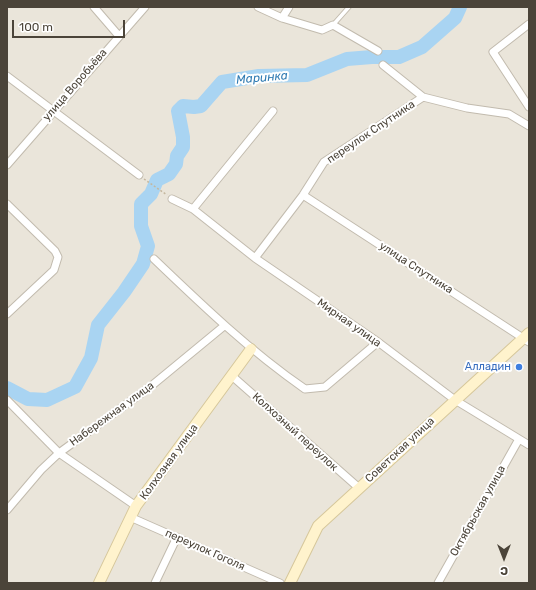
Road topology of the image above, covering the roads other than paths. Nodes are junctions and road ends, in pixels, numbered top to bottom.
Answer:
1 (94, 7) edge
2 (145, 7) edge
3 (258, 7) edge
4 (289, 7) edge
5 (349, 7) edge
6 (282, 18) junction
7 (529, 24) edge
8 (333, 25) junction
9 (119, 36) junction
10 (378, 51) dead end
11 (383, 65) dead end
12 (7, 76) edge
13 (423, 97) junction
14 (529, 107) edge
15 (53, 111) junction
16 (273, 111) dead end
17 (529, 126) edge
18 (7, 165) edge
19 (139, 175) road end
20 (303, 195) junction
21 (172, 199) road end
22 (7, 204) edge
23 (193, 210) junction
24 (254, 258) junction
25 (154, 259) dead end
26 (7, 314) edge
27 (224, 326) junction
28 (527, 337) edge
29 (378, 342) junction
30 (251, 349) junction
31 (232, 376) junction
32 (7, 400) edge
33 (455, 400) junction
34 (519, 439) junction
35 (529, 445) edge
36 (59, 453) junction
37 (359, 488) junction
38 (136, 506) junction
39 (7, 510) edge
40 (130, 516) junction
41 (177, 537) junction
42 (99, 583) edge
43 (155, 583) edge
44 (280, 583) edge
45 (290, 583) edge
46 (438, 583) edge

1 - 9 street
2 - 9 street, улица Воробьёва
3 - 6 street
4 - 6 street
5 - 8 lane
6 - 8 street
7 - 14 street
8 - 10 street
9 - 15 street, улица Воробьёва
11 - 13 street
12 - 15 street
13 - 17 street, переулок Спутника
13 - 20 street, переулок Спутника
15 - 18 street, улица Воробьёва
15 - 19 street
16 - 23 street
20 - 24 street, переулок Спутника
20 - 28 street, улица Спутника
21 - 23 street, Мирная улица
22 - 26 street
23 - 24 street, Мирная улица
24 - 29 street, Мирная улица
25 - 27 street
27 - 30 street
27 - 36 street, Набережная улица
28 - 33 street, Советская улица
29 - 30 street
29 - 33 street, Мирная улица
30 - 31 street, Колхозная улица
31 - 37 street, Колхозный переулок
31 - 38 street, Колхозная улица
32 - 36 street
33 - 34 street, Мирная улица
33 - 37 street, Советская улица
34 - 35 street, Мирная улица
34 - 46 street, Октябрьская улица
36 - 38 street
36 - 39 street, Набережная улица
37 - 45 street, Советская улица
38 - 40 street, Колхозная улица
40 - 41 street, переулок Гоголя
40 - 42 street, Колхозная улица
41 - 43 street
41 - 44 street, переулок Гоголя

